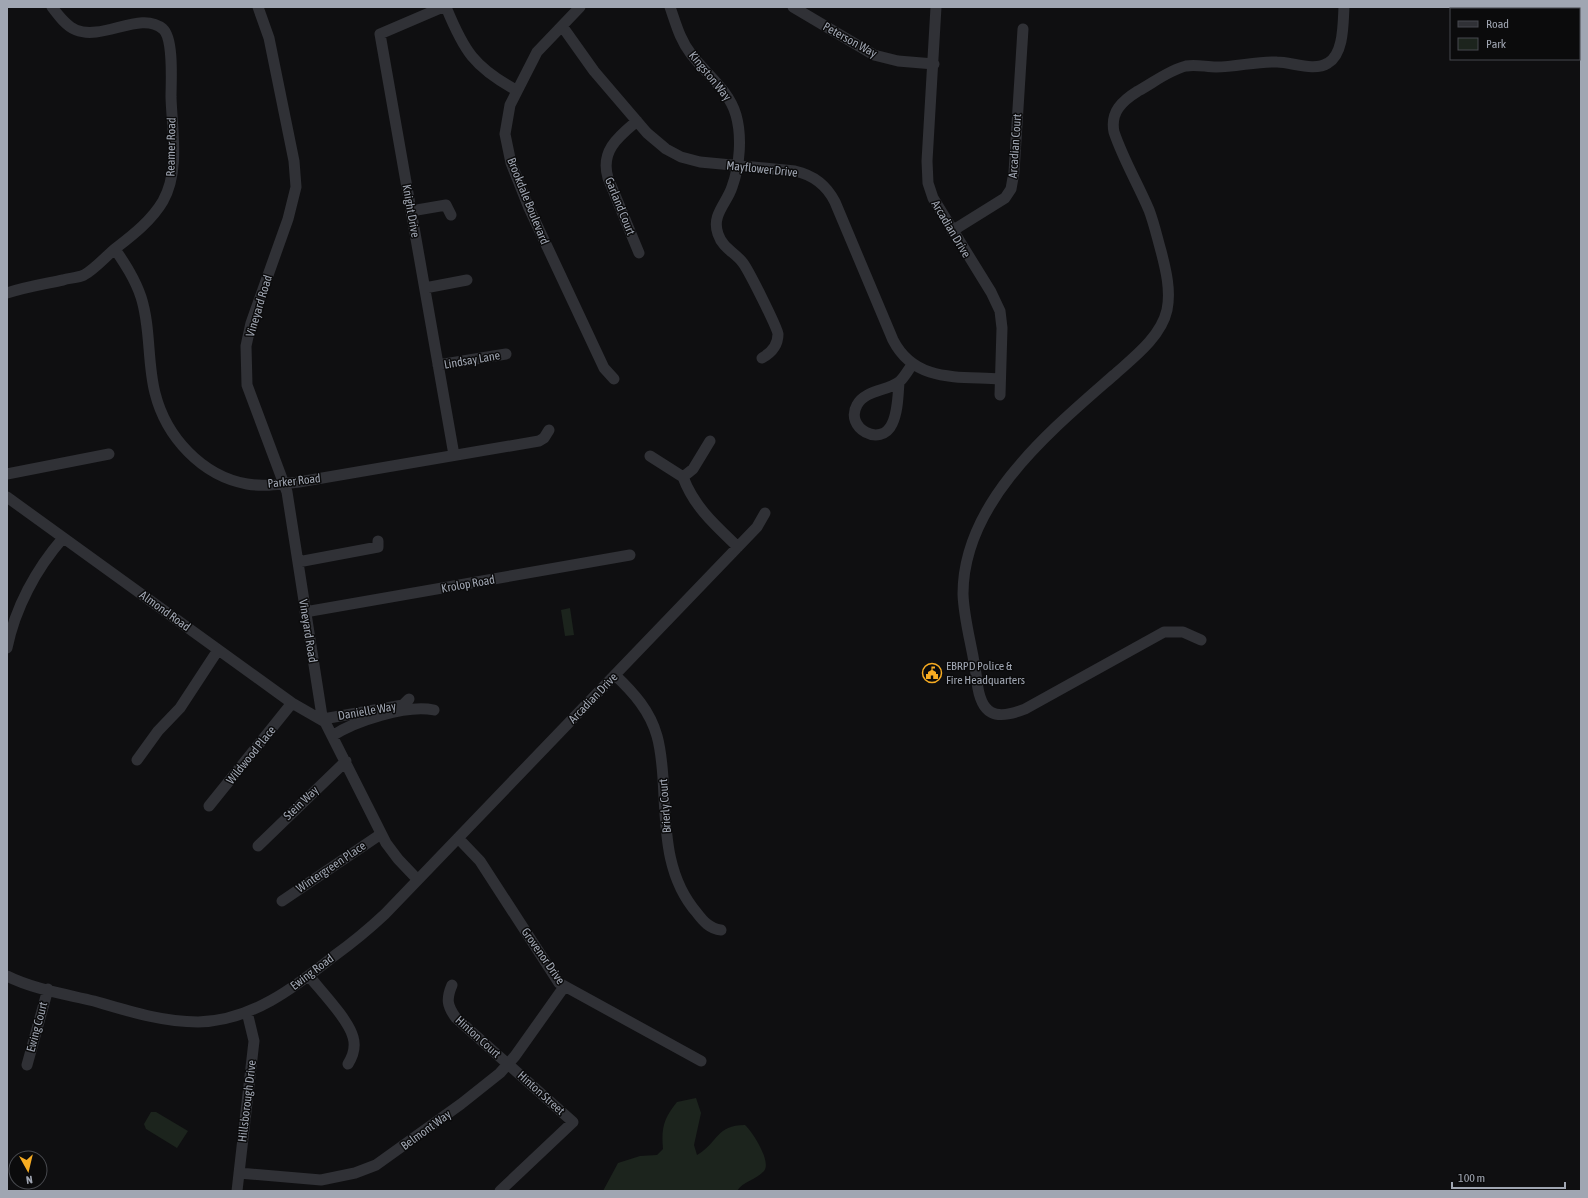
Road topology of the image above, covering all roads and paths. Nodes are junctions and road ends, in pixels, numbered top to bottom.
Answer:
1 (52, 7) edge
2 (258, 7) edge
3 (443, 7) edge
4 (446, 7) edge
5 (580, 7) edge
6 (670, 7) edge
7 (793, 7) edge
8 (936, 7) edge
9 (1344, 7) edge
10 (808, 11) edge
11 (562, 26) junction
12 (1023, 29) dead end
13 (934, 64) junction
14 (516, 90) junction
15 (637, 121) junction
16 (737, 165) junction
17 (411, 211) junction
18 (451, 216) dead end
19 (952, 231) junction
20 (115, 249) junction
21 (639, 253) dead end
22 (467, 280) dead end
23 (425, 288) junction
24 (7, 293) edge
25 (506, 354) dead end
26 (762, 358) dead end
27 (438, 365) junction
28 (912, 365) junction
29 (614, 379) dead end
30 (1000, 379) junction
31 (899, 382) junction
32 (1000, 395) dead end
33 (549, 430) dead end
34 (710, 441) dead end
35 (109, 454) dead end
36 (454, 456) junction
37 (650, 456) dead end
38 (7, 474) edge
39 (683, 477) junction
40 (285, 484) junction
41 (7, 497) edge
42 (765, 513) dead end
43 (63, 538) junction
44 (378, 542) dead end
45 (738, 547) junction
46 (630, 555) dead end
47 (298, 562) junction
48 (306, 612) junction
49 (1201, 640) dead end
50 (7, 648) edge
51 (218, 650) junction
52 (615, 675) junction
53 (409, 699) dead end
54 (292, 703) junction
55 (434, 710) dead end
56 (324, 720) junction
57 (332, 736) junction
58 (137, 760) dead end
59 (346, 761) junction
60 (209, 806) dead end
61 (379, 830) junction
62 (458, 838) junction
63 (258, 846) dead end
64 (417, 879) junction
65 (287, 888) dead end
66 (282, 901) dead end
67 (720, 930) dead end
68 (7, 976) edge
69 (309, 976) junction
70 (452, 985) dead end
71 (564, 987) junction
72 (48, 989) junction
73 (247, 1012) junction
74 (701, 1060) dead end
75 (348, 1064) dead end
76 (509, 1064) junction
77 (27, 1065) dead end
78 (238, 1173) junction
79 (236, 1191) edge
80 (500, 1191) edge

1 - 20 street, Reamer Road
2 - 40 street, Vineyard Road
3 - 17 street, Knight Drive
4 - 14 street
5 - 11 street, Brookdale Boulevard
6 - 16 street, Kingston Way
7 - 10 street, Peterson Way
8 - 13 street, Arcadian Drive
9 - 49 street
10 - 13 street, Peterson Way
11 - 14 street, Brookdale Boulevard
11 - 15 street, Mayflower Drive
12 - 19 street, Arcadian Court
13 - 19 street, Arcadian Drive
14 - 29 street, Brookdale Boulevard
15 - 16 street, Mayflower Drive
15 - 21 street, Garland Court
16 - 26 street, Kingston Way
16 - 28 street, Mayflower Drive
17 - 18 street
17 - 23 street, Knight Drive
19 - 30 street, Arcadian Drive
20 - 24 street, Reamer Road
20 - 40 street, Parker Road
22 - 23 street
23 - 27 street, Knight Drive
25 - 27 street, Lindsay Lane
27 - 36 street, Knight Drive
28 - 30 street, Mayflower Drive
28 - 31 street
30 - 32 street, Arcadian Drive
31 - 31 street
33 - 36 street, Parker Road
34 - 39 street
35 - 38 street
36 - 40 street, Parker Road
37 - 39 street
39 - 45 street
40 - 47 street, Vineyard Road
41 - 43 street, Almond Road
42 - 45 street, Arcadian Drive
43 - 50 street
43 - 51 street, Almond Road
44 - 47 street
45 - 52 street, Arcadian Drive
46 - 48 street, Krolop Road
47 - 48 street, Vineyard Road
48 - 56 street, Vineyard Road
51 - 54 street, Almond Road
51 - 58 street
52 - 62 street, Arcadian Drive
52 - 67 street, Brierly Court
53 - 56 street, Danielle Way
54 - 56 street, Almond Road
54 - 60 street, Wildwood Place
55 - 57 street
56 - 57 street
57 - 59 street
59 - 61 street
59 - 63 street, Stein Way
61 - 64 street
61 - 65 street
61 - 66 street, Wintergreen Place
62 - 64 street, Arcadian Drive
62 - 71 street, Grovenor Drive
64 - 69 street, Ewing Road
68 - 72 street, Ewing Road
69 - 73 street, Ewing Road
69 - 75 street
70 - 76 street, Hinton Court
71 - 74 street, Grovenor Drive
71 - 76 street, Belmont Way
72 - 73 street, Ewing Road
72 - 77 street, Ewing Court
73 - 78 street, Hillsborough Drive
76 - 78 street, Belmont Way
76 - 80 street, Hinton Street
78 - 79 street, Hillsborough Drive

